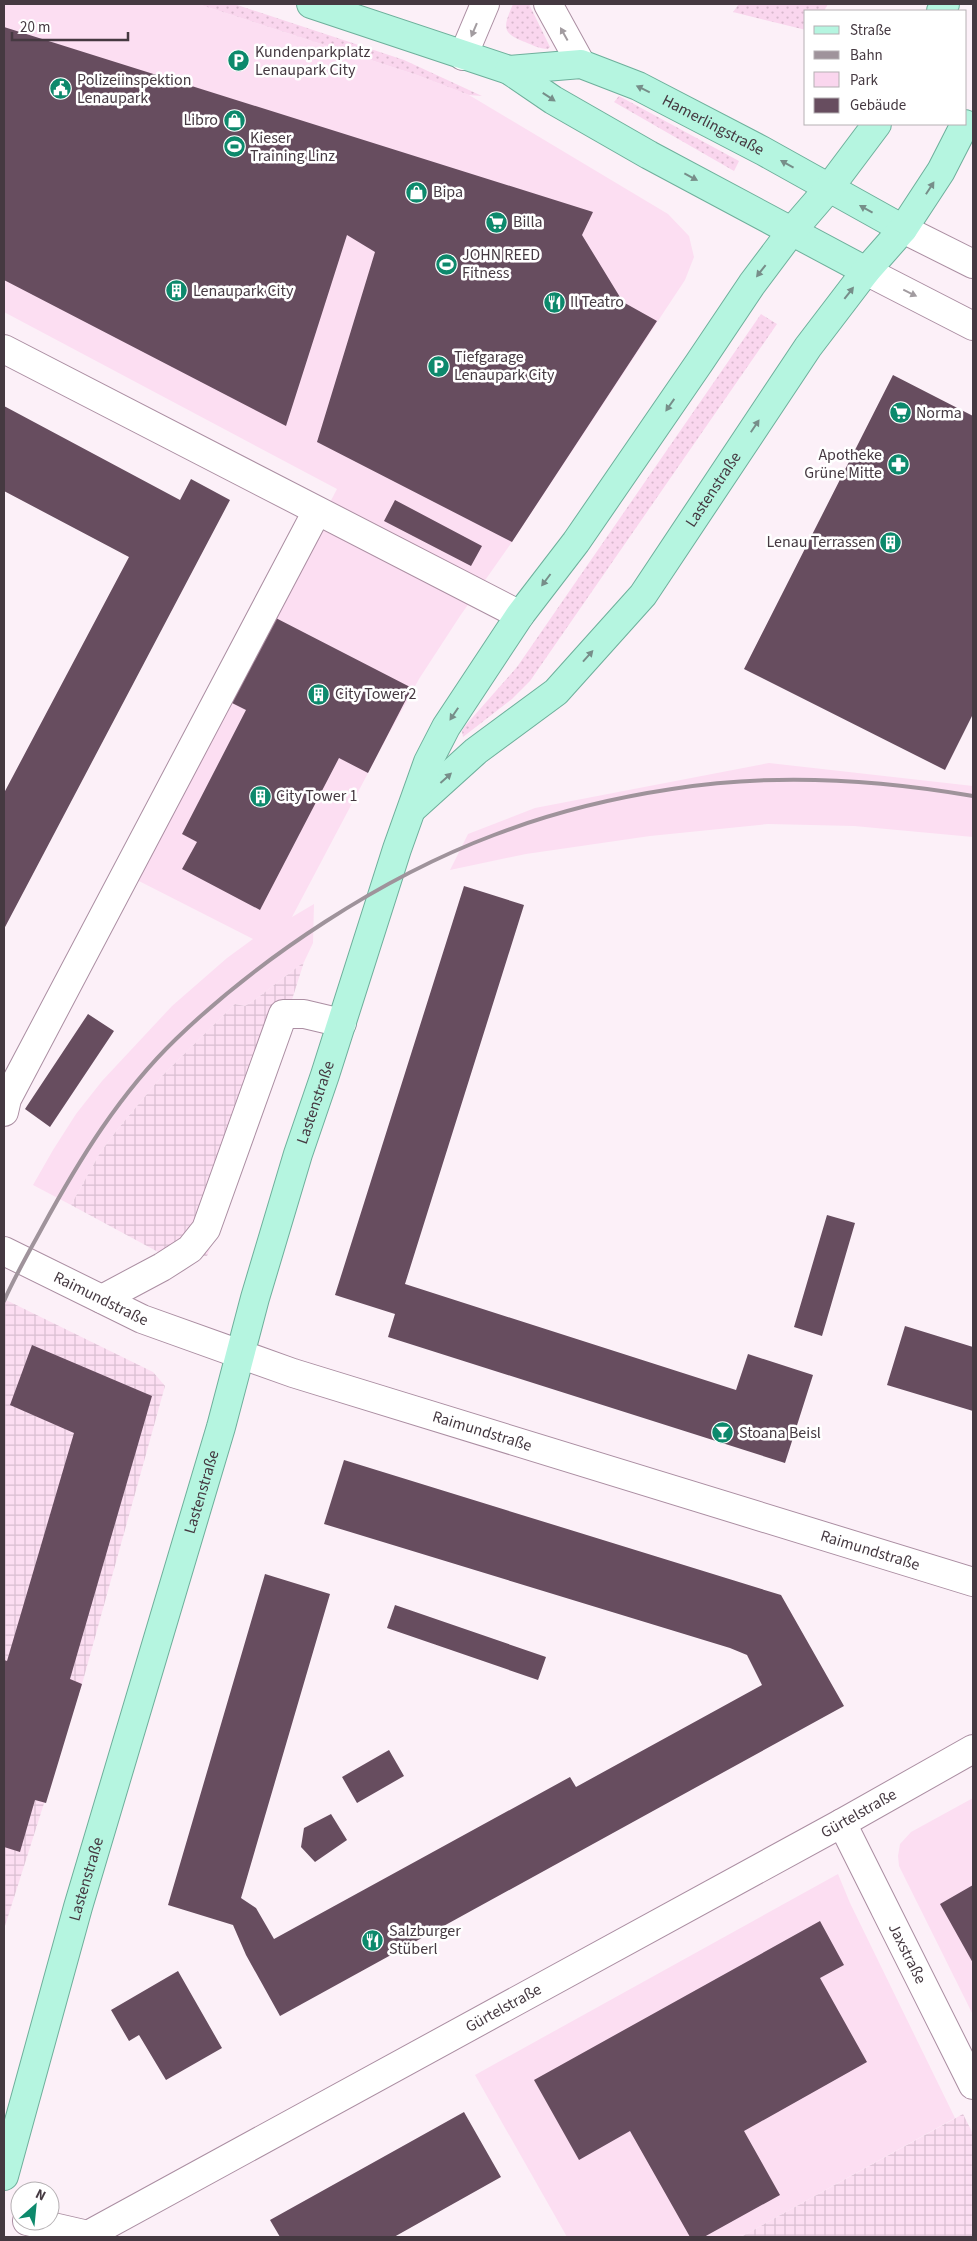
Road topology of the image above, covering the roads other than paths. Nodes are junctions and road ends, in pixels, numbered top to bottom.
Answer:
1 (311, 4) edge
2 (485, 4) edge
3 (548, 4) edge
4 (463, 56) junction
5 (581, 64) junction
6 (509, 70) junction
7 (973, 107) edge
8 (967, 119) edge
9 (876, 125) edge
10 (964, 125) edge
11 (829, 188) junction
12 (903, 229) junction
13 (791, 232) junction
14 (973, 264) edge
15 (866, 271) junction
16 (973, 326) edge
17 (4, 349) edge
18 (317, 511) junction
19 (520, 615) junction
20 (410, 811) junction
21 (342, 1023) junction
22 (4, 1112) edge
23 (4, 1251) edge
24 (102, 1299) junction
25 (240, 1355) junction
26 (973, 1582) edge
27 (973, 1749) edge
28 (842, 1823) junction
29 (973, 2086) edge
30 (4, 2176) edge
31 (60, 2228) edge

1 - 4 main road, Hamerlingstraße
2 -> 4 street
5 -> 3 street
4 - 6 main road, Hamerlingstraße
5 - 6 main road, Hamerlingstraße
11 -> 5 main road, Hamerlingstraße
6 -> 13 main road, Hamerlingstraße
7 - 8 main road, Lastenstraße
9 - 11 main road, Lastenstraße
12 -> 10 main road, Lastenstraße
12 -> 11 main road, Hamerlingstraße
11 - 13 main road, Lastenstraße
12 - 14 street
12 - 15 main road, Lastenstraße
13 - 15 main road, Hamerlingstraße
13 -> 19 main road, Lastenstraße
15 -> 16 street
20 -> 15 main road, Lastenstraße
17 - 18 street
18 - 19 street
18 - 22 street
19 -> 20 main road, Lastenstraße
20 - 21 main road, Lastenstraße
21 - 24 street
21 - 25 main road, Lastenstraße
23 - 24 street, Raimundstraße
24 - 25 street, Raimundstraße
25 - 26 street, Raimundstraße
25 - 30 main road, Lastenstraße
27 - 28 street, Gürtelstraße
28 - 29 street, Jaxstraße
28 - 31 street, Gürtelstraße

